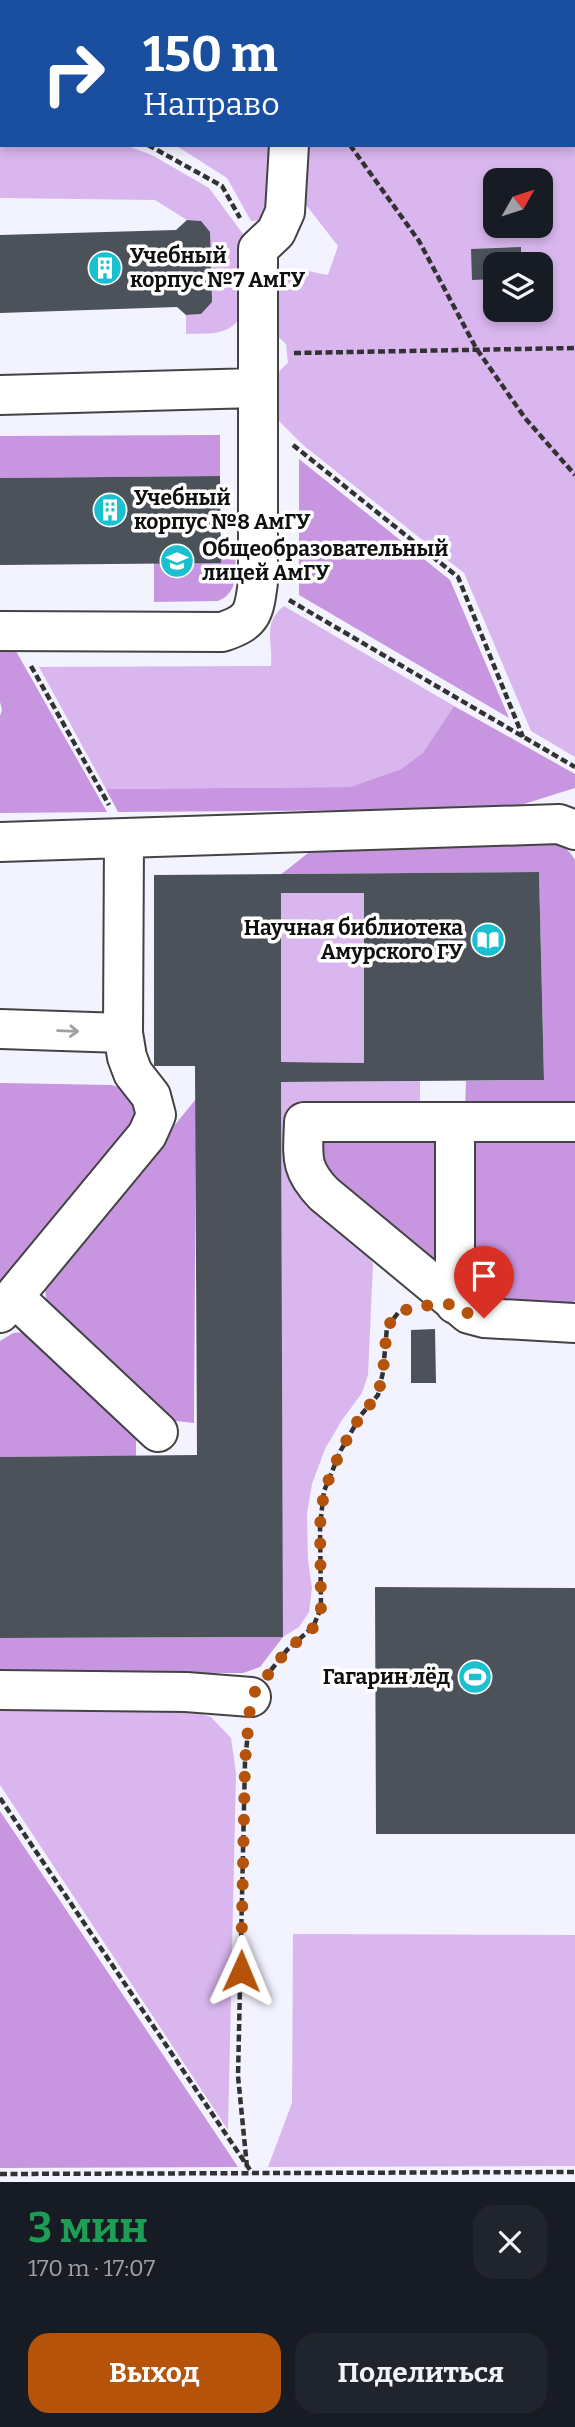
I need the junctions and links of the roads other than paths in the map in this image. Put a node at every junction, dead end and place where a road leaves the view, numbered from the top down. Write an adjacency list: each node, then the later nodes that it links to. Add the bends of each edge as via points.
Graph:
1 (289, 147): 2 (lane, via 285,212 276,232 258,249)
2 (258, 387): 3 (lane); 4 (lane, via 258,582 255,607 243,626 222,632)
3 (0, 395)
4 (6, 632)
5 (575, 830): 6 (lane, via 559,824)
6 (124, 839): 7 (lane); 9 (lane)
7 (0, 842)
8 (0, 1029): 9 (lane, one-way to 9)
9 (123, 1033): 13 (lane, via 133,1073 151,1096 156,1115 147,1135)
10 (455, 1122): 11 (lane); 12 (lane); 12 (lane, via 304,1122 303,1165 324,1194)
11 (575, 1122)
12 (455, 1304): 14 (lane, via 484,1318)
13 (7, 1305): 15 (lane)
14 (575, 1323)
15 (158, 1432)
16 (0, 1690): 17 (lane)
17 (251, 1697)

